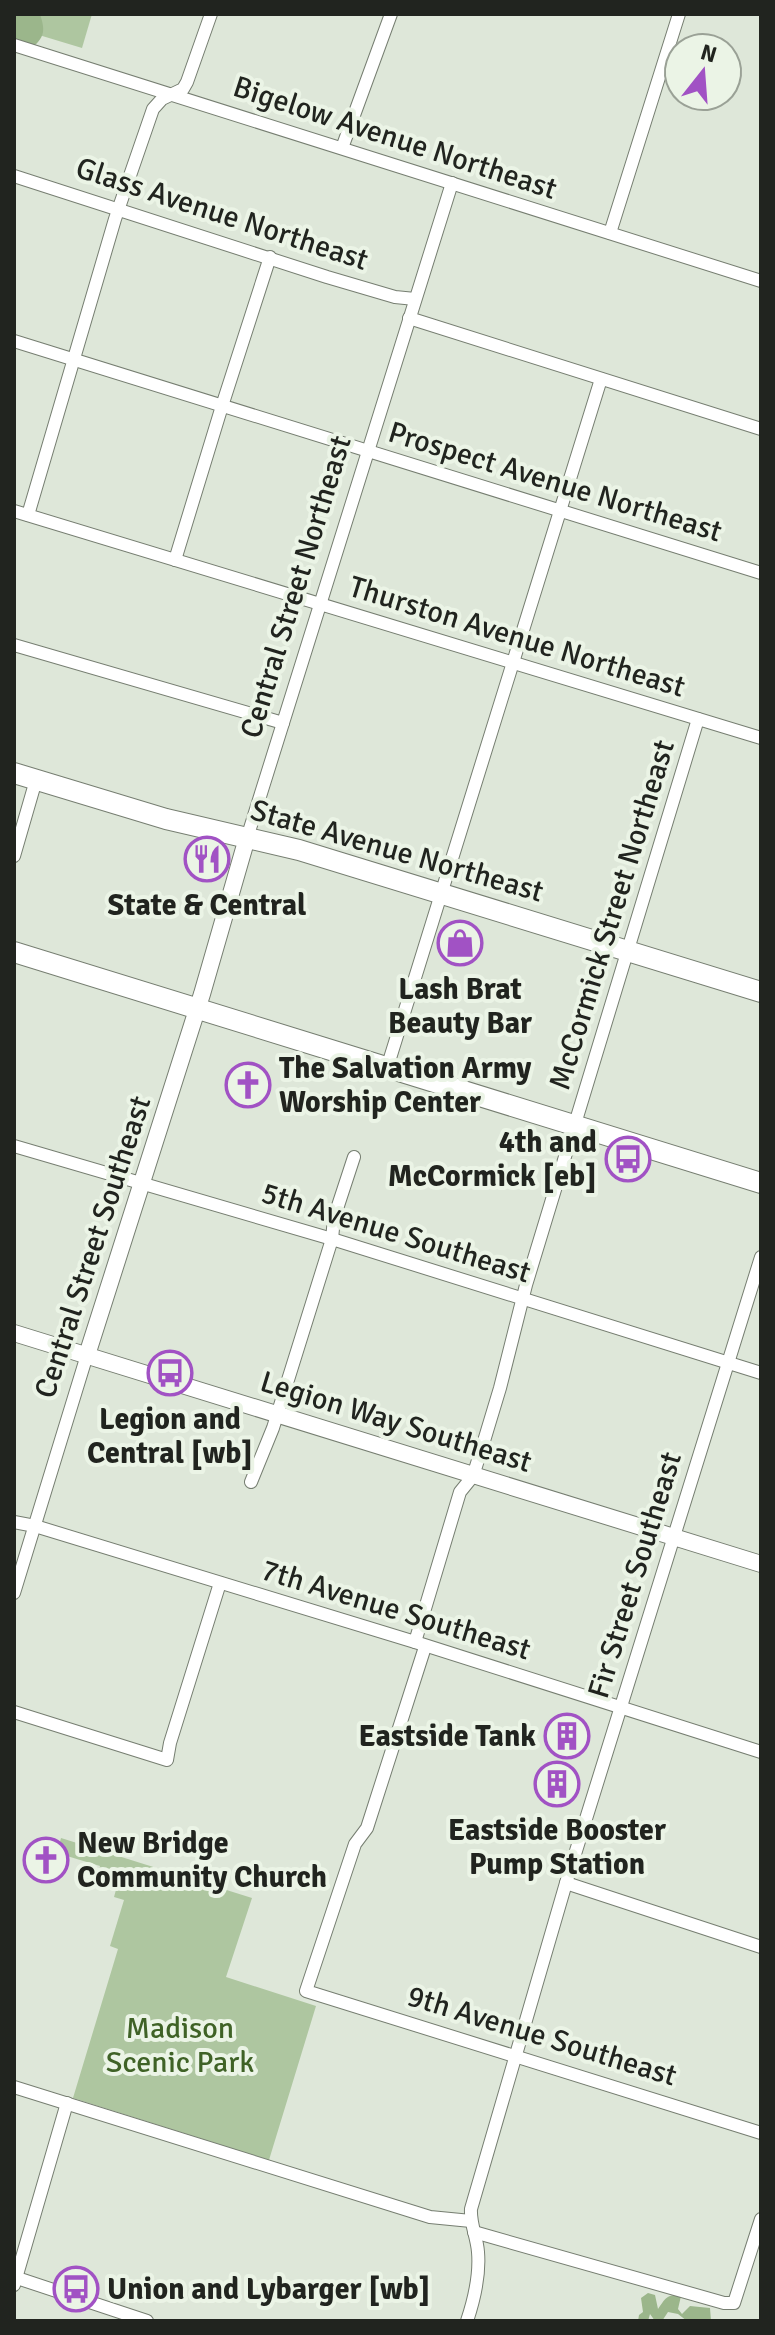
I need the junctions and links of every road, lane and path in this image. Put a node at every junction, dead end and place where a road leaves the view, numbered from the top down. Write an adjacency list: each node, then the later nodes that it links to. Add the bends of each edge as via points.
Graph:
1 (211, 14): 5 (street, via 189,79)
2 (391, 14): 6 (street)
3 (679, 14): 10 (street)
4 (14, 45): 5 (street, Bigelow Avenue Northeast)
5 (173, 94): 6 (street, Bigelow Avenue Northeast); 9 (street, via 153,109)
6 (342, 148): 8 (street, Bigelow Avenue Northeast)
7 (14, 176): 9 (street, Glass Avenue Northeast)
8 (452, 183): 10 (street, Bigelow Avenue Northeast); 13 (street, Central Street Northeast)
9 (120, 209): 11 (street, Glass Avenue Northeast); 16 (street)
10 (610, 233): 12 (street, Bigelow Avenue Northeast)
11 (270, 257): 13 (street, Glass Avenue Northeast); 18 (street)
12 (761, 281)
13 (415, 299): 14 (street, Central Street Northeast)
14 (409, 318): 17 (street); 20 (street, Central Street Northeast)
15 (14, 341): 16 (street, Prospect Avenue Northeast)
16 (73, 358): 18 (street, Prospect Avenue Northeast); 23 (street)
17 (601, 379): 19 (street); 22 (street)
18 (222, 406): 20 (street, Prospect Avenue Northeast); 24 (street)
19 (761, 429)
20 (366, 451): 22 (street, Prospect Avenue Northeast); 26 (street, Central Street Northeast)
21 (14, 511): 23 (street, Thurston Avenue Northeast)
22 (560, 511): 25 (street, Prospect Avenue Northeast); 28 (street)
23 (28, 515): 24 (street, Thurston Avenue Northeast)
24 (175, 560): 26 (street, Thurston Avenue Northeast)
25 (761, 573)
26 (320, 604): 28 (street, Thurston Avenue Northeast); 30 (street, Central Street Northeast)
27 (14, 645): 30 (street)
28 (513, 663): 29 (street, Thurston Avenue Northeast); 36 (street)
29 (698, 719): 31 (street, Thurston Avenue Northeast); 37 (street, McCormick Street Northeast)
30 (283, 723): 34 (street, Central Street Northeast)
31 (761, 738)
32 (14, 773): 33 (main road, State Avenue Northeast)
33 (36, 780): 34 (main road, State Avenue Northeast); 35 (street)
34 (247, 838): 36 (main road, State Avenue Northeast); 40 (street, Central Street Northeast)
35 (14, 856)
36 (441, 894): 37 (main road, State Avenue Northeast); 41 (street)
37 (628, 951): 39 (main road, State Avenue Northeast); 42 (street, McCormick Street Northeast)
38 (14, 952): 40 (main road)
39 (761, 992)
40 (197, 1009): 41 (main road); 45 (street, Central Street Southeast)
41 (387, 1068): 42 (main road)
42 (576, 1126): 46 (main road); 49 (street, McCormick Street Northeast)
43 (14, 1146): 45 (street, 5th Avenue Southeast)
44 (354, 1157): 47 (street)
45 (142, 1183): 47 (street, 5th Avenue Southeast); 51 (street, Central Street Southeast)
46 (761, 1183)
47 (332, 1239): 49 (street, 5th Avenue Southeast); 54 (street)
48 (761, 1257): 52 (street, Fir Street Southeast)
49 (522, 1300): 52 (street, 5th Avenue Southeast); 55 (street, McCormick Street Northeast)
50 (14, 1333): 51 (street, Legion Way Southeast)
51 (87, 1355): 54 (street, Legion Way Southeast); 58 (street, Central Street Southeast)
52 (728, 1363): 53 (street, 5th Avenue Southeast); 59 (street, Fir Street Southeast)
53 (761, 1373)
54 (277, 1415): 55 (street, Legion Way Southeast); 56 (street)
55 (473, 1476): 59 (street, Legion Way Southeast); 63 (street, McCormick Street Northeast, via 460,1492)
56 (251, 1482)
57 (14, 1522): 58 (street, 7th Avenue Southeast)
58 (35, 1526): 61 (street, 7th Avenue Southeast); 62 (street, Central Street Southeast)
59 (675, 1536): 60 (street, Legion Way Southeast); 64 (street, Fir Street Southeast)
60 (761, 1564)
61 (220, 1583): 63 (street, 7th Avenue Southeast); 65 (street, via 167,1760)
62 (14, 1593)
63 (420, 1644): 64 (street, 7th Avenue Southeast); 69 (street, McCormick Street Northeast, via 373,1812 355,1844)
64 (621, 1708): 66 (street, 7th Avenue Southeast); 67 (street, Fir Street Southeast)
65 (14, 1712)
66 (761, 1752)
67 (566, 1883): 68 (street); 70 (street, Fir Street Southeast)
68 (761, 1947)
69 (306, 1991): 70 (street, 9th Avenue Southeast)
70 (517, 2055): 73 (street, 9th Avenue Southeast); 75 (street, Fir Street Southeast, via 471,2209)
71 (14, 2087): 72 (street)
72 (67, 2103): 75 (street); 76 (street)
73 (761, 2133)
74 (761, 2219): 75 (street, via 734,2303 494,2238)
75 (472, 2226): 78 (street, Fir Street Southeast, via 477,2276)
76 (15, 2280): 77 (street)
77 (147, 2321)
78 (467, 2321)

